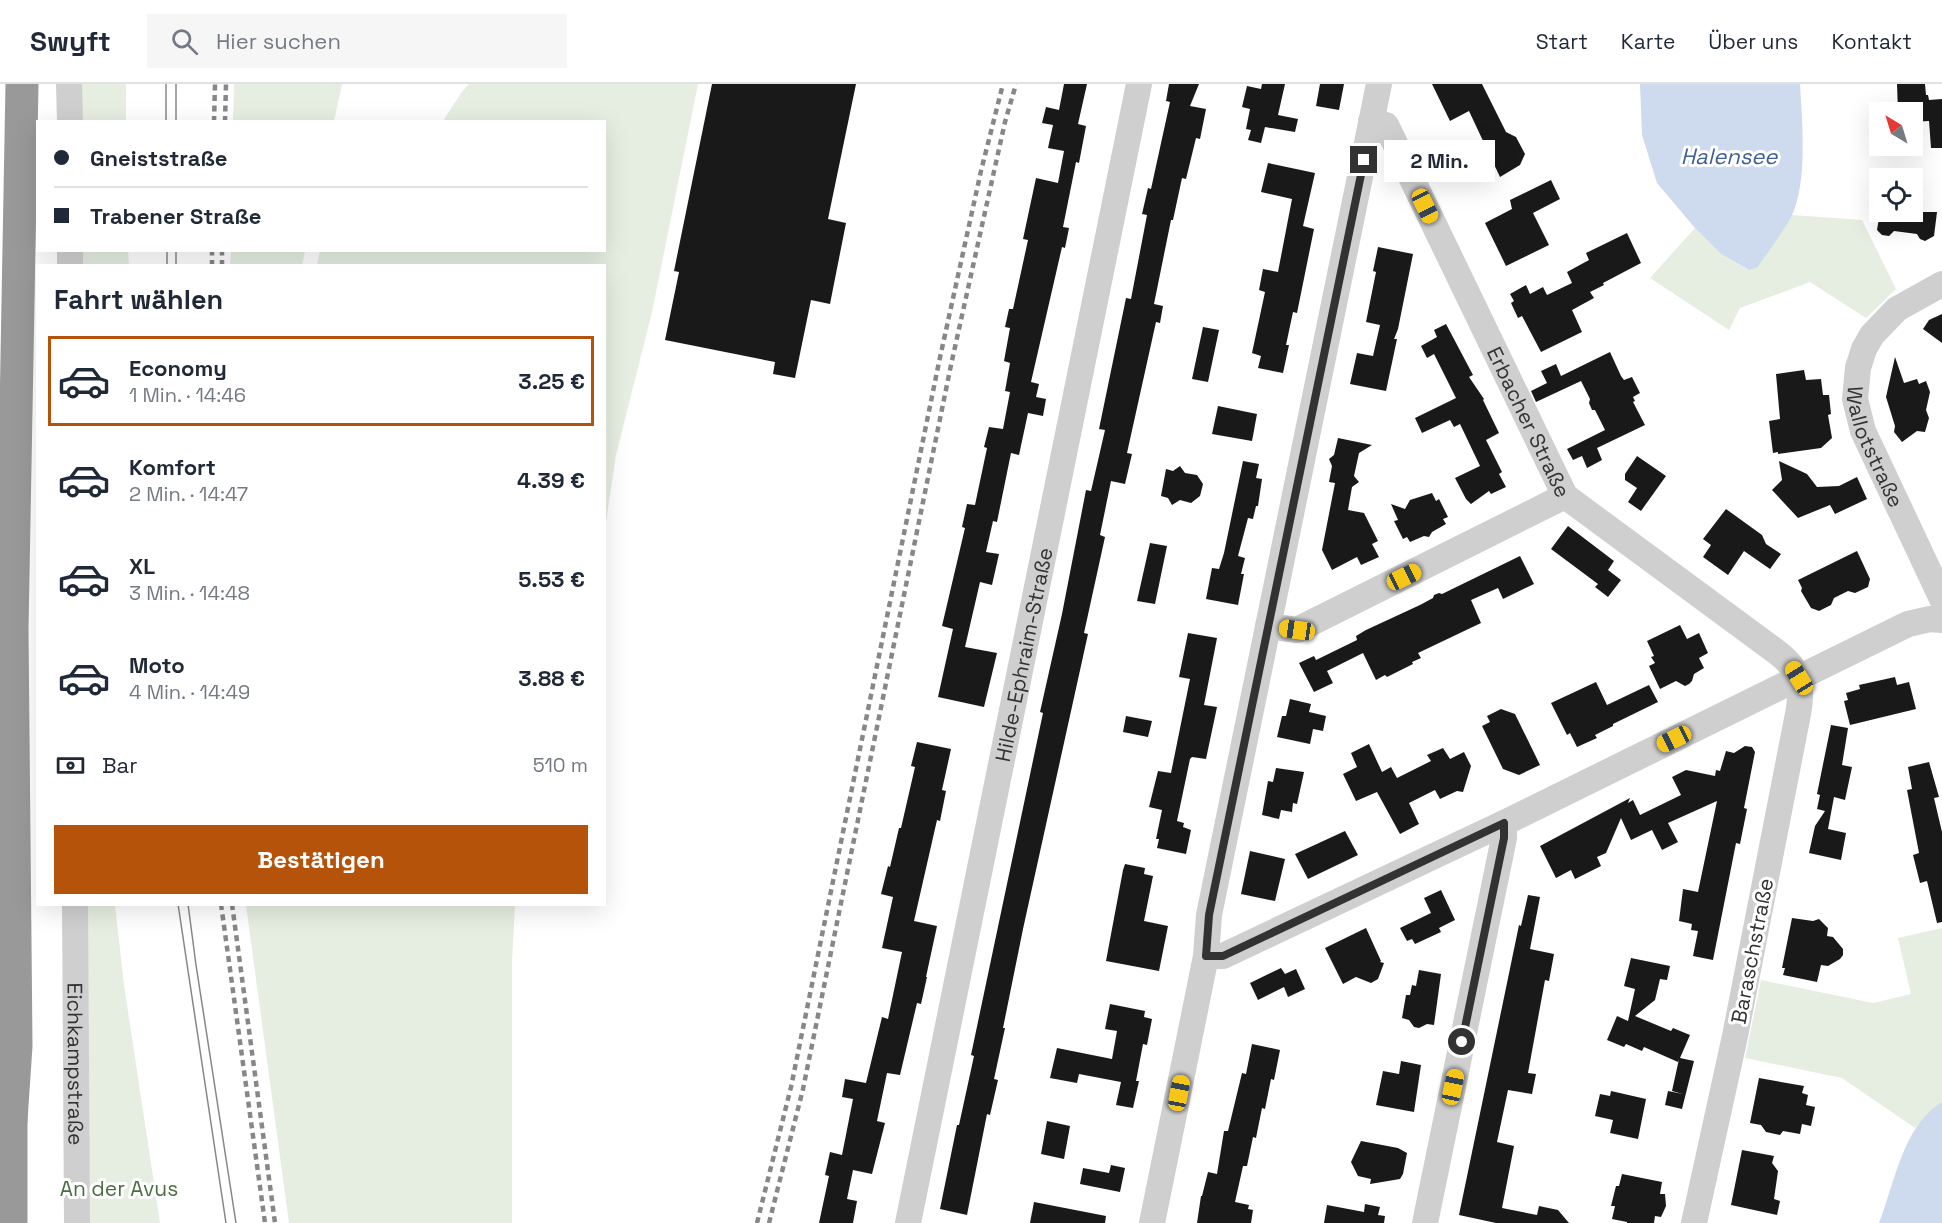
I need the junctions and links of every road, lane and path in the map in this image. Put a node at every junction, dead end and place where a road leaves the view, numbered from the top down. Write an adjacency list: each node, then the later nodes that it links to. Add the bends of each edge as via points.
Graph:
1 (21, 84): 17 (highway, via 12,629 16,1046)
2 (69, 84): 5 (street)
3 (1139, 84): 20 (street, Hilde-Ephraim-Straße)
4 (1379, 84): 6 (street)
5 (70, 120)
6 (1371, 121): 9 (street, Erbacher Straße, via 1386,124); 12 (street)
7 (1942, 284): 10 (street, Wallotstraße, via 1897,309 1872,335 1858,368 1855,399 1863,431)
8 (0, 468): 17 (highway)
9 (1565, 496): 12 (street, via 1297,630); 13 (street, Erbacher Straße, via 1778,653)
10 (1942, 600)
11 (1942, 620): 13 (street, via 1908,624)
12 (1268, 626): 16 (street, via 1209,915)
13 (1799, 678): 14 (street); 23 (street, Baraschstraße, via 1802,694)
14 (1504, 823): 16 (street, via 1223,956); 22 (street)
15 (75, 906): 19 (street, Eichkampstraße)
16 (1206, 956): 21 (street)
17 (11, 1120): 18 (highway)
18 (11, 1223)
19 (77, 1223)
20 (908, 1223)
21 (1152, 1223)
22 (1425, 1223)
23 (1694, 1223)

